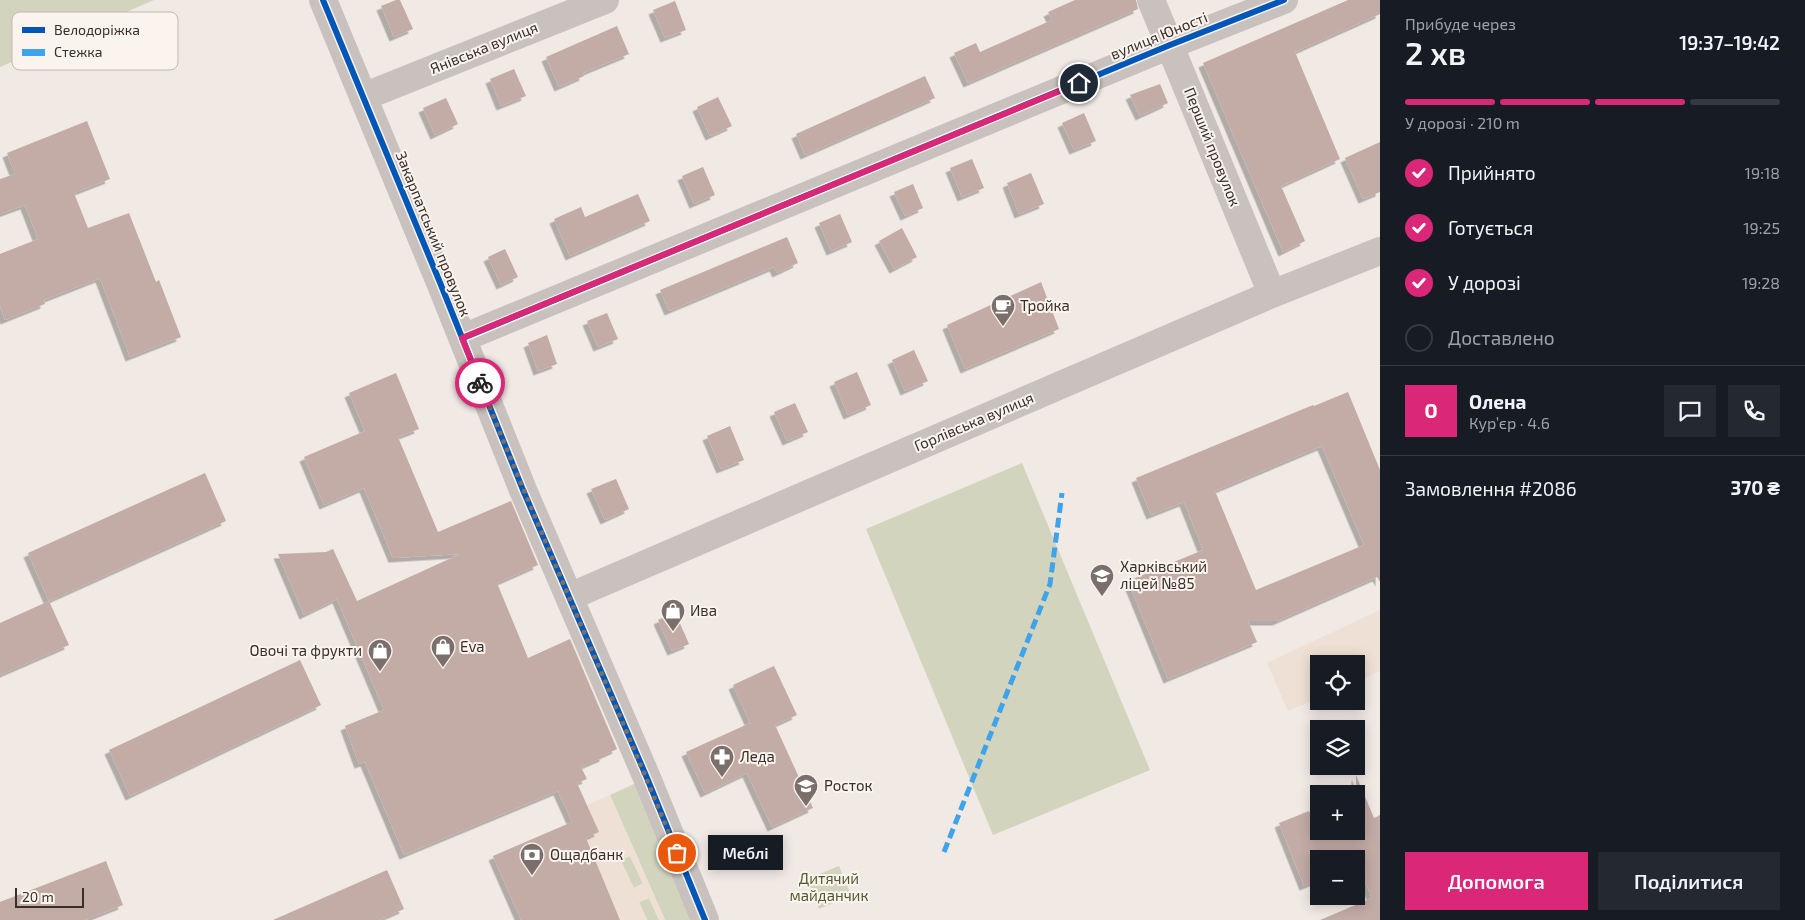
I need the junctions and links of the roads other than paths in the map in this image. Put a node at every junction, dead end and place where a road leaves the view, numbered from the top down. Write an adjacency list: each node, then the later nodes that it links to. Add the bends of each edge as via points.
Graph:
1 (323, 0): 6 (street, Закарпатський провулок)
2 (605, 0): 6 (street, Янівська вулиця)
3 (1151, 0): 5 (street, Перший провулок)
4 (1284, 0): 5 (street, вулиця Юності)
5 (1170, 45): 8 (street, Перший провулок); 9 (street, вулиця Юності)
6 (363, 97): 9 (street, Закарпатський провулок)
7 (1380, 250): 8 (street, Горлівська вулиця)
8 (1272, 294): 10 (street, Горлівська вулиця)
9 (462, 338): 10 (street, Закарпатський провулок, via 522,490)
10 (569, 597): 11 (street, Закарпатський провулок)
11 (705, 920)

